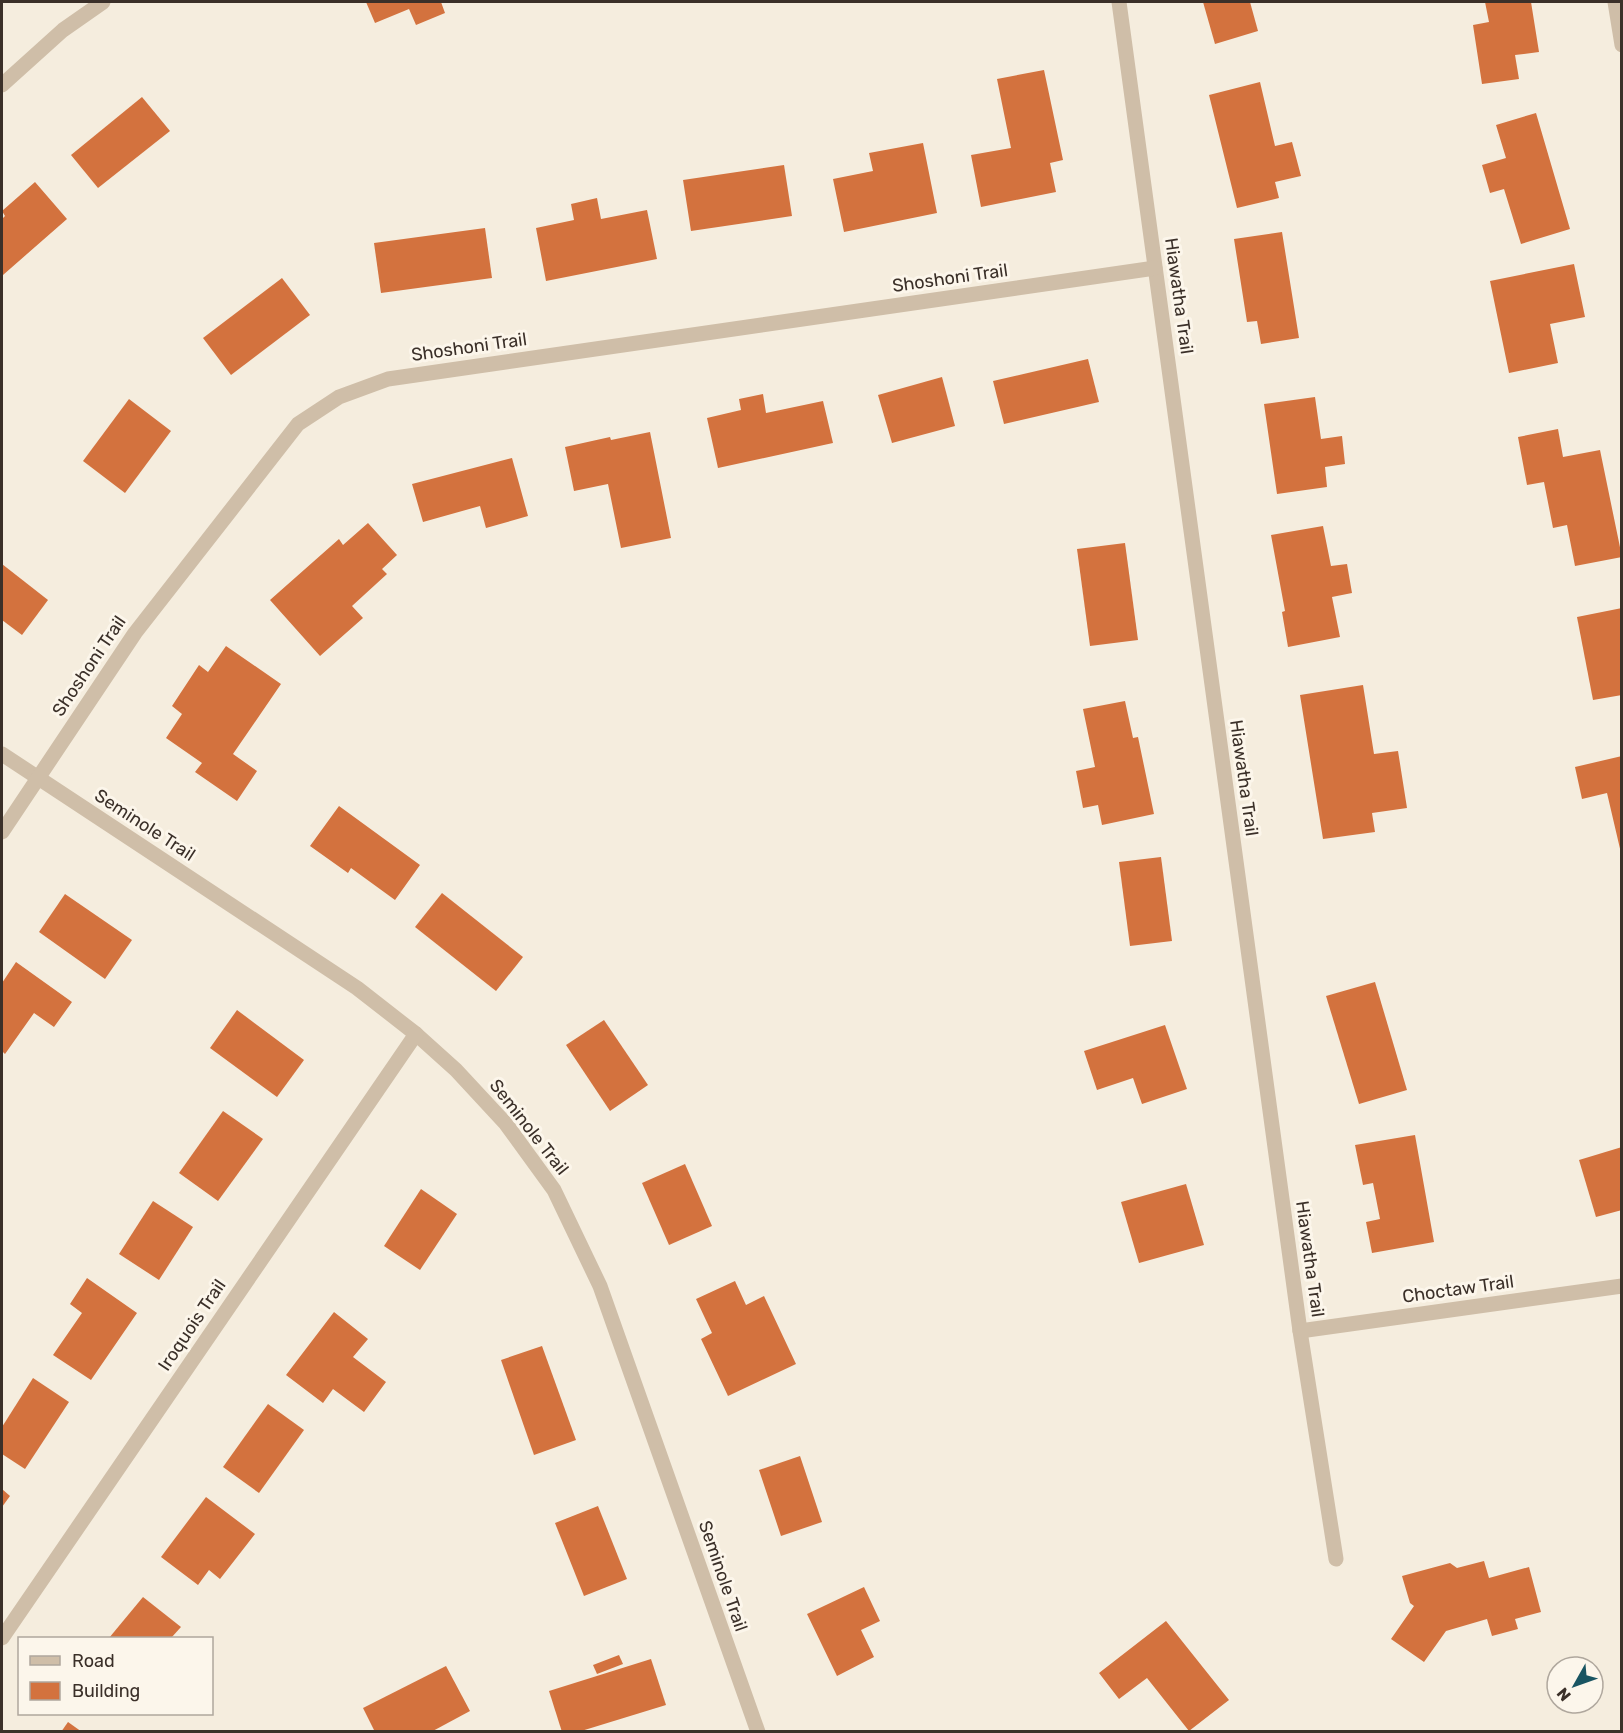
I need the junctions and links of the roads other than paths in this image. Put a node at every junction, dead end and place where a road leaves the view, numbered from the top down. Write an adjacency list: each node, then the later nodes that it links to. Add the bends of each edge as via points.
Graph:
1 (103, 2): 5 (street, via 63,30)
2 (1119, 2): 6 (street, Hiawatha Trail)
3 (1615, 2): 4 (street)
4 (1622, 45)
5 (2, 85)
6 (1155, 268): 8 (street, Shoshoni Trail, via 388,379 339,398 298,424 135,633); 12 (street, Hiawatha Trail)
7 (2, 754): 8 (street, Seminole Trail)
8 (38, 778): 9 (street, Shoshoni Trail); 10 (street, Seminole Trail, via 357,988)
9 (2, 832)
10 (416, 1034): 14 (street, Iroquois Trail); 15 (street, Seminole Trail, via 506,1124 554,1190 600,1286)
11 (1622, 1286): 12 (street, Choctaw Trail)
12 (1300, 1331): 13 (street, Hiawatha Trail)
13 (1336, 1559)
14 (2, 1638)
15 (758, 1731)

